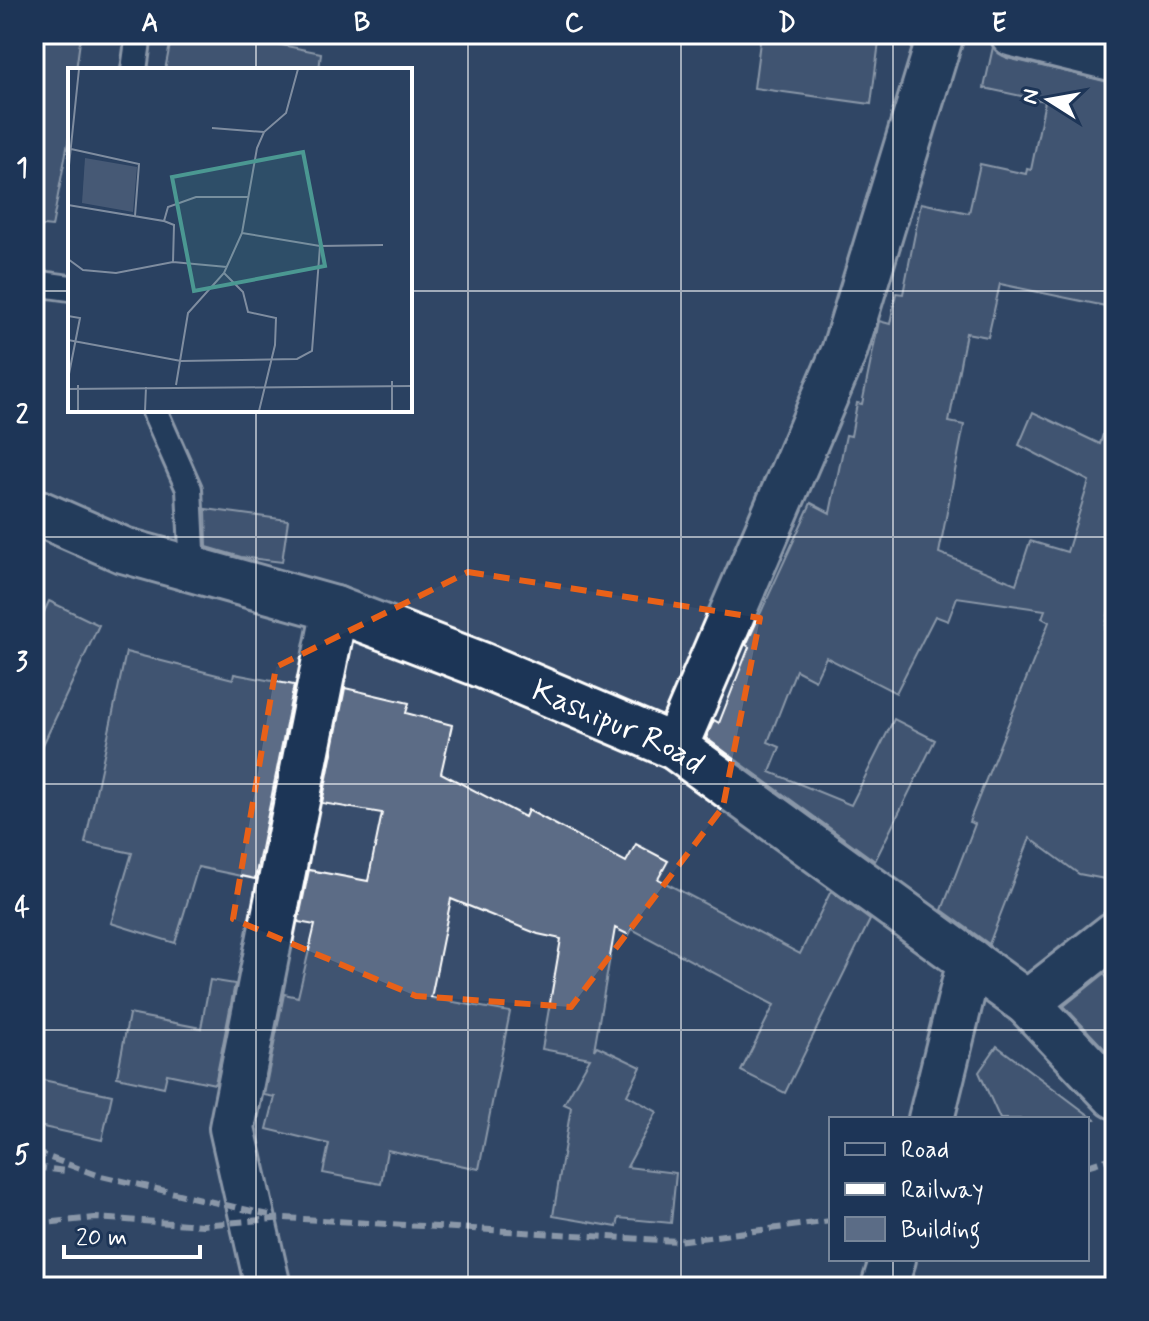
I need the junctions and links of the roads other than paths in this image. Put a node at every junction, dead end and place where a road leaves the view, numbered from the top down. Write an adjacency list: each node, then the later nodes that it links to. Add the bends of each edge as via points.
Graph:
1 (139, 34): 5 (lane)
2 (941, 34): 12 (street, via 844,352)
3 (1013, 34): 4 (street)
4 (1115, 59)
5 (134, 68)
6 (34, 283): 7 (lane)
7 (68, 288)
8 (155, 412): 10 (lane, via 189,489)
9 (34, 511): 10 (street, Kashipur Road, via 123,550)
10 (193, 570): 11 (street, Kashipur Road)
11 (335, 609): 12 (street, Kashipur Road); 19 (street, via 232,1128)
12 (675, 747): 14 (street, Kashipur Road)
13 (1115, 934): 15 (street)
14 (970, 961): 15 (street, Kashipur Road); 17 (street)
15 (1027, 1003): 16 (street, Kashipur Road)
16 (1115, 1096)
17 (931, 1117)
18 (892, 1261): 20 (street)
19 (268, 1287)
20 (884, 1287)

